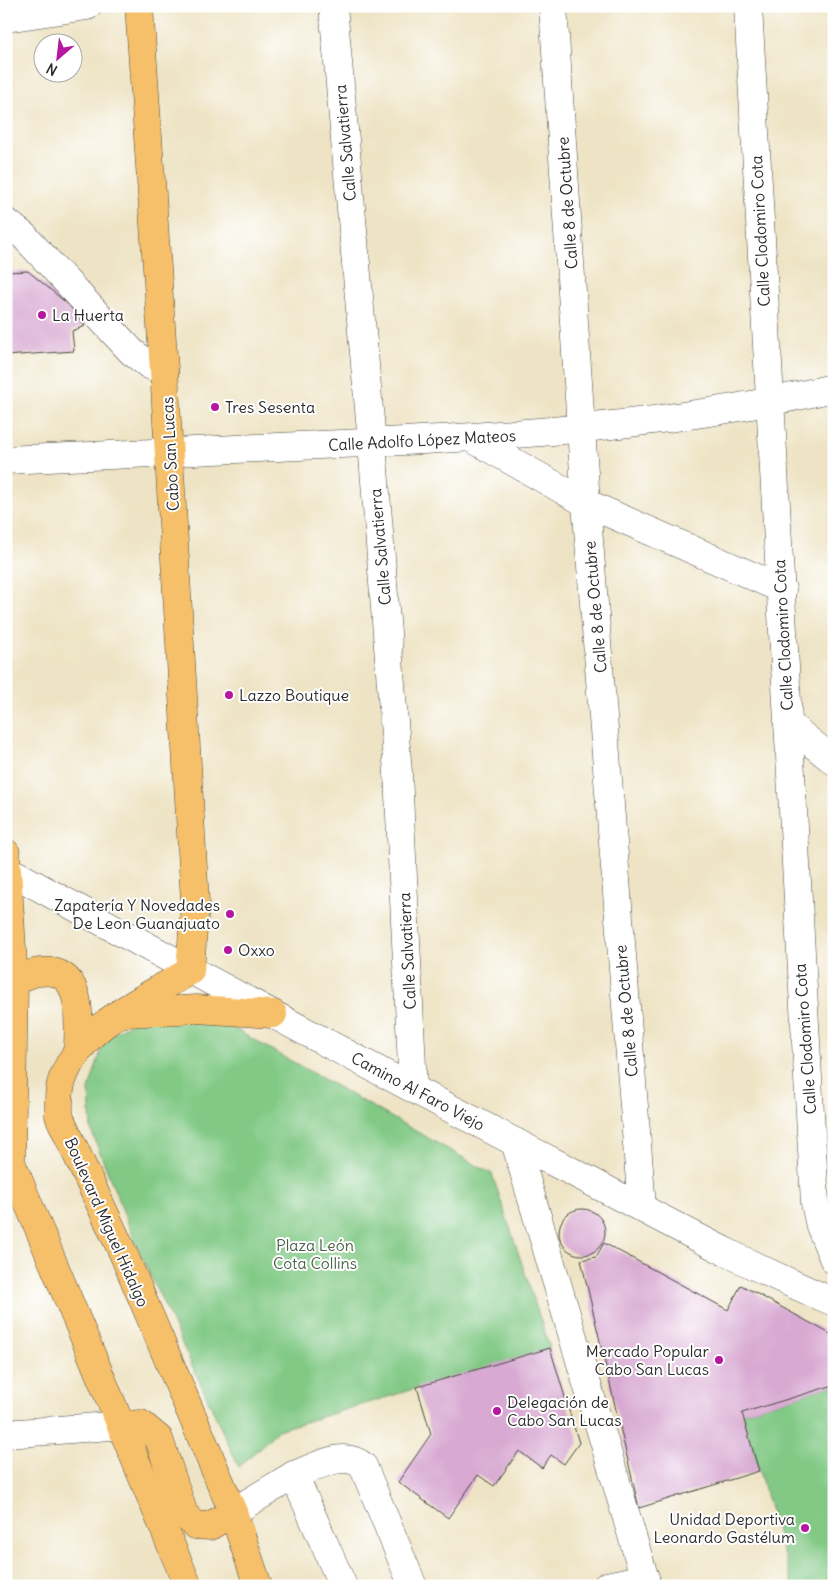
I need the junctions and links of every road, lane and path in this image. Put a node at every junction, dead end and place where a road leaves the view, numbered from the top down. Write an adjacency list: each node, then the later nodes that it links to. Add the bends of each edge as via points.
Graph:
1 (87, 6): 6 (street)
2 (139, 6): 8 (main road, Cabo San Lucas)
3 (333, 6): 13 (street, Calle Salvatierra)
4 (553, 6): 11 (street, Calle 8 de Octubre)
5 (748, 6): 10 (street, Calle Clodomiro Cota)
6 (6, 18)
7 (6, 222): 8 (street, via 24,236 132,352 149,365)
8 (164, 370): 14 (main road, Cabo San Lucas)
9 (834, 388): 10 (street, Calle Adolfo López Mateos)
10 (770, 403): 11 (street, Calle Adolfo López Mateos); 17 (street, Calle Clodomiro Cota)
11 (583, 429): 12 (street, Calle Adolfo López Mateos); 16 (street, Calle 8 de Octubre)
12 (473, 439): 13 (street, Calle Adolfo López Mateos); 16 (street)
13 (372, 443): 14 (street, Calle Adolfo López Mateos); 26 (street, Calle Salvatierra, via 398,774)
14 (170, 452): 15 (street, Calle Adolfo López Mateos); 21 (main road, Cabo San Lucas, via 196,902)
15 (6, 460)
16 (586, 503): 17 (street); 29 (street, Calle 8 de Octubre)
17 (782, 589): 18 (street, Calle Clodomiro Cota)
18 (788, 724): 19 (street); 30 (street, Calle Clodomiro Cota, via 815,1203 820,1226)
19 (834, 761)
20 (7, 864): 21 (street, Camino Al Faro Viejo); 22 (main road)
21 (190, 971): 23 (main road, Boulevard Miguel Hidalgo); 24 (street, Camino Al Faro Viejo)
22 (14, 981): 25 (main road, via 40,972 57,974 70,982 78,998); 28 (main road)
23 (122, 1013): 24 (main road, via 197,1009); 25 (main road, Boulevard Miguel Hidalgo, via 96,1030)
24 (272, 1014): 26 (street, Camino Al Faro Viejo)
25 (78, 1051): 35 (main road, Boulevard Miguel Hidalgo, via 63,1078 59,1116 123,1253)
26 (413, 1088): 27 (street, Camino Al Faro Viejo)
27 (515, 1142): 29 (street, Camino Al Faro Viejo); 36 (street)
28 (9, 1158): 32 (main road)
29 (642, 1208): 31 (street, Camino Al Faro Viejo, via 725,1251)
30 (833, 1254): 31 (street, via 822,1267)
31 (822, 1292)
32 (123, 1425): 33 (street); 35 (main road, via 141,1424 159,1439 184,1514 195,1525 210,1526); 37 (main road)
33 (6, 1434)
34 (294, 1475): 35 (street); 39 (street); 40 (street, via 344,1457 355,1459 363,1466)
35 (233, 1512): 38 (main road, Boulevard Miguel Hidalgo)
36 (646, 1582): 41 (street)
37 (188, 1586)
38 (258, 1586)
39 (343, 1586)
40 (413, 1586)
41 (607, 1586)

